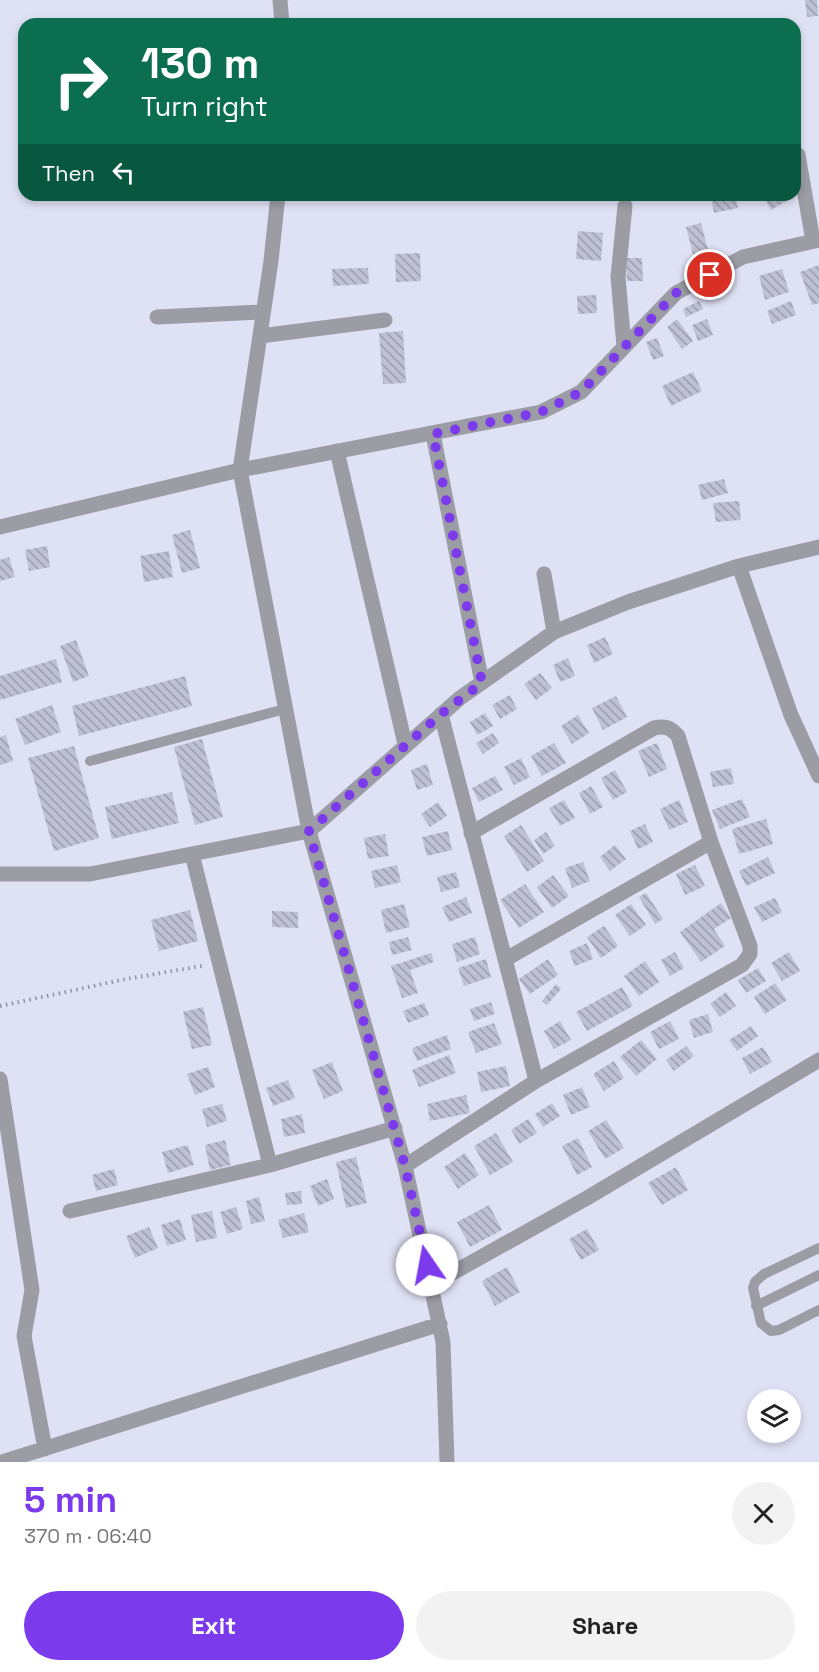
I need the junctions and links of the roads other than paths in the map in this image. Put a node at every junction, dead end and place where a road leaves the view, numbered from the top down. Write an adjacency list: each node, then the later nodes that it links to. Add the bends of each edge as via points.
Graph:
1 (279, 0): 2 (street)
2 (281, 18)
3 (801, 169): 6 (street)
4 (277, 201): 7 (street)
5 (625, 206): 11 (street, via 618,277)
6 (816, 240): 11 (street, via 743,257 676,293)
7 (263, 312): 8 (street); 10 (street)
8 (157, 317)
9 (385, 320): 10 (street)
10 (260, 336): 14 (street)
11 (624, 346): 12 (street, via 581,392 541,412)
12 (433, 434): 13 (street); 20 (street)
13 (337, 451): 14 (street); 23 (street)
14 (240, 470): 15 (street); 21 (street)
15 (0, 527)
16 (819, 547): 17 (street)
17 (739, 566): 19 (street, via 628,602); 25 (street, via 791,715)
18 (544, 573): 19 (street)
19 (554, 632): 20 (street)
20 (482, 683): 22 (street)
21 (285, 709): 24 (lane); 26 (street)
22 (441, 714): 23 (street); 27 (street)
23 (405, 744): 26 (street)
24 (90, 761)
25 (819, 776)
26 (309, 831): 29 (street); 35 (street)
27 (471, 833): 28 (street, via 663,726 678,736); 31 (street)
28 (711, 842): 31 (street); 34 (street, via 750,945 747,959)
29 (192, 854): 30 (street, via 90,874); 36 (street)
30 (0, 874)
31 (506, 959): 34 (street)
32 (819, 1060): 41 (street)
33 (0, 1079): 45 (street, via 32,1290 24,1336)
34 (536, 1081): 37 (street)
35 (395, 1128): 36 (street); 37 (street)
36 (270, 1165): 38 (street)
37 (405, 1166): 41 (street)
38 (70, 1211)
39 (819, 1248): 42 (lane, via 759,1277 753,1288)
40 (819, 1275): 42 (lane)
41 (431, 1285): 44 (street)
42 (756, 1306): 43 (lane, via 761,1323 771,1331)
43 (819, 1310)
44 (440, 1324): 45 (street); 47 (street)
45 (45, 1449): 46 (street)
46 (2, 1462)
47 (447, 1462)

